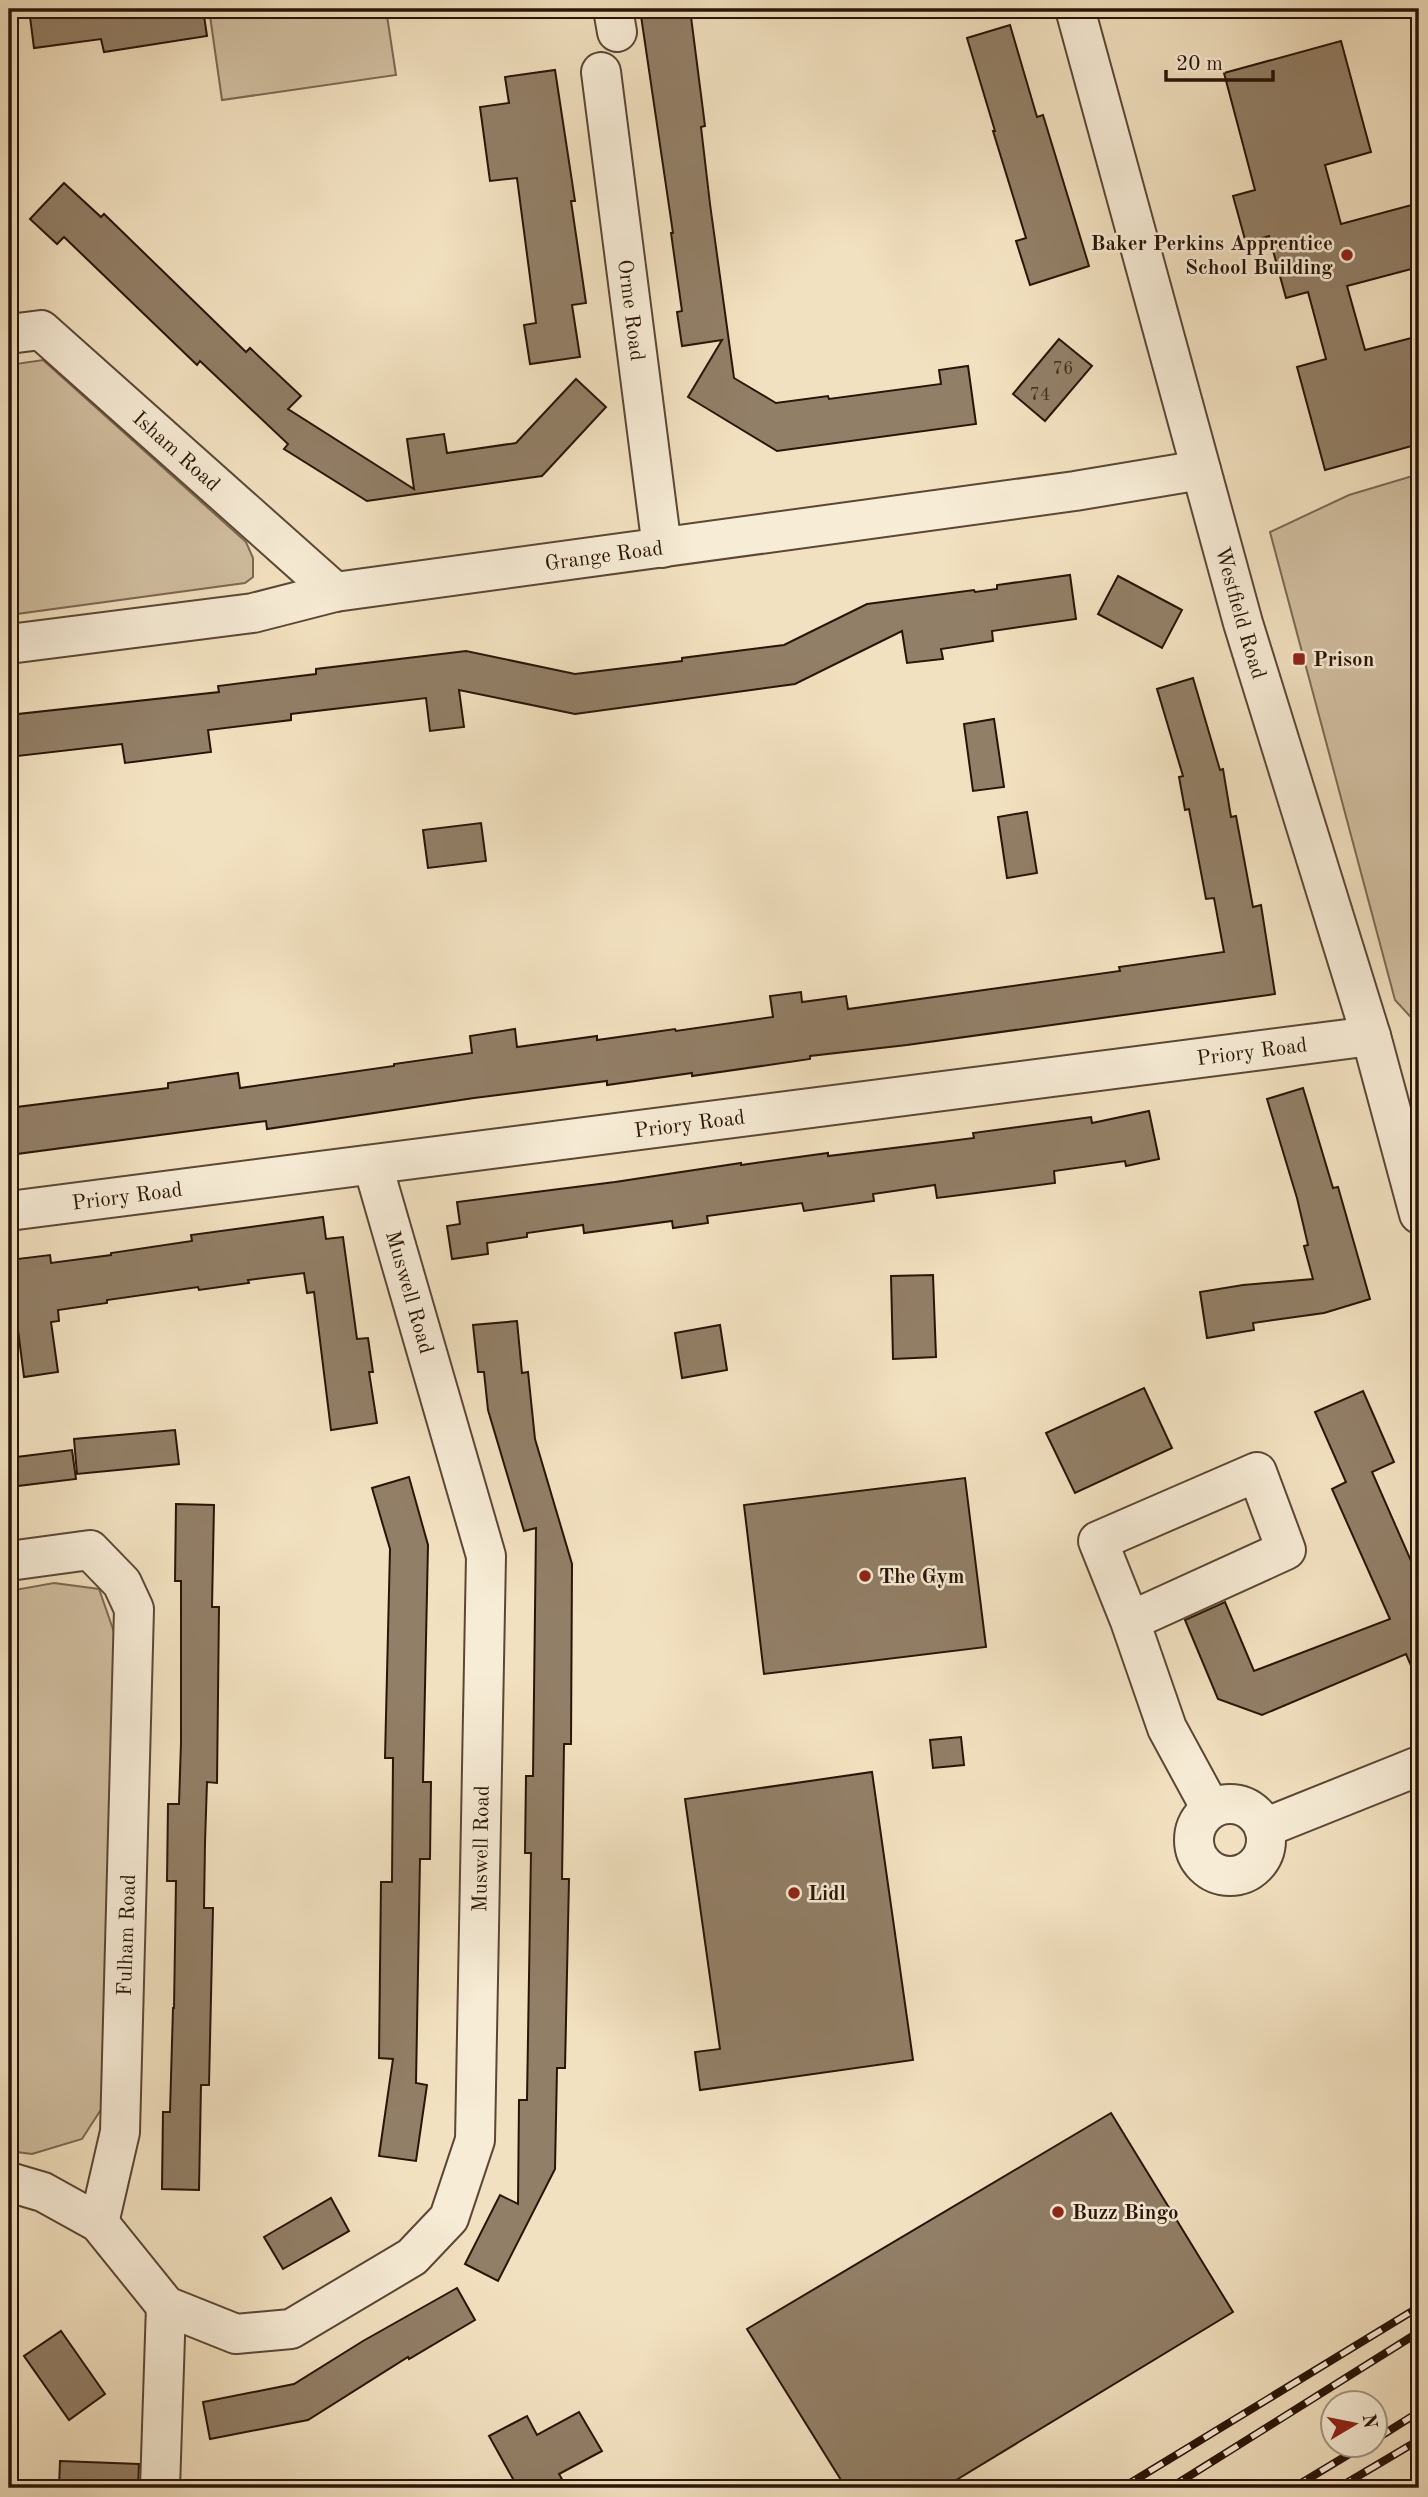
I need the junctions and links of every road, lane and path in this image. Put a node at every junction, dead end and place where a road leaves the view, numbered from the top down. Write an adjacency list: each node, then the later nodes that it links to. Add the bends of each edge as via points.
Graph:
1 (1075, 9): 4 (street, Westfield Road)
2 (601, 72): 5 (street, Orme Road)
3 (9, 334): 6 (street, Isham Road, via 41,330)
4 (1201, 470): 5 (street, Grange Road); 8 (street, Westfield Road, via 1243,623)
5 (662, 548): 6 (street, Grange Road)
6 (335, 592): 7 (street, Grange Road, via 253,613)
7 (9, 644)
8 (1371, 1035): 9 (street, Priory Road); 11 (street, Westfield Road)
9 (373, 1166): 10 (street, Priory Road); 19 (street, Muswell Road, via 486,1556 475,2140 449,2218 412,2257 291,2329 236,2334)
10 (9, 1211)
11 (1419, 1214)
12 (9, 1561): 18 (street, Fulham Road, via 90,1550 122,1583 134,1609 120,2132)
13 (1130, 1621): 13 (street, via 1098,1541 1258,1472 1286,1550); 15 (street, via 1167,1728)
14 (1419, 1766): 16 (street)
15 (1211, 1810): 16 (street, via 1244,1806); 16 (street, via 1198,1825 1195,1846 1206,1866 1224,1875 1256,1866 1266,1844)
16 (1264, 1828)
17 (9, 2182): 18 (street, via 43,2192)
18 (99, 2223): 19 (street)
19 (166, 2306): 20 (street)
20 (160, 2488)

